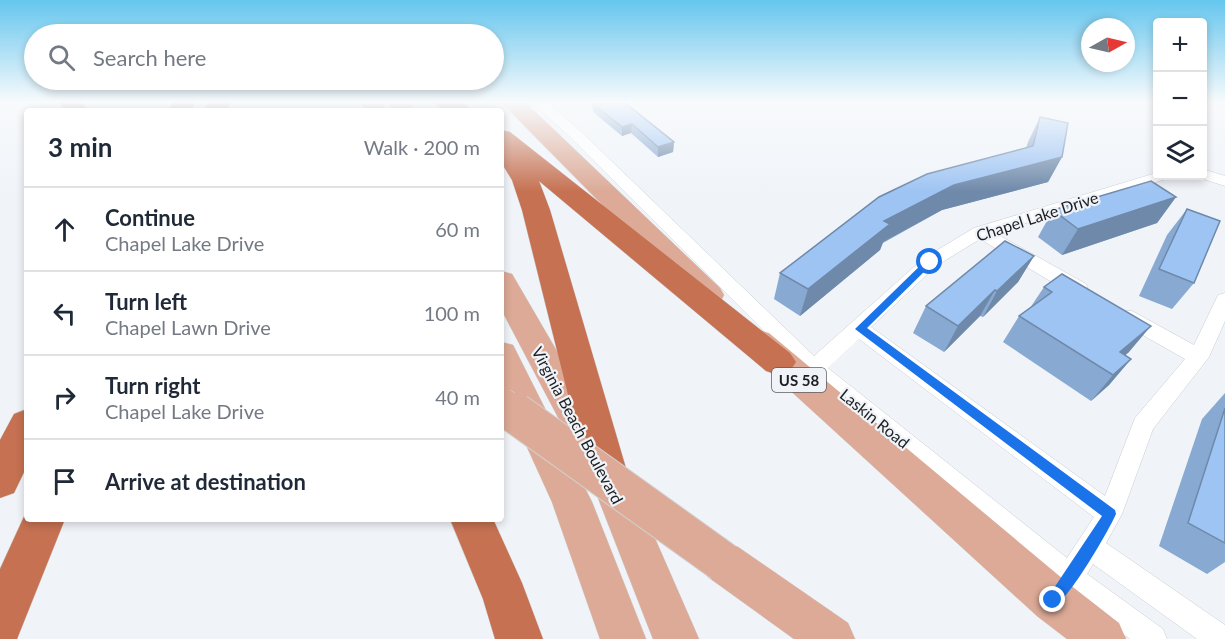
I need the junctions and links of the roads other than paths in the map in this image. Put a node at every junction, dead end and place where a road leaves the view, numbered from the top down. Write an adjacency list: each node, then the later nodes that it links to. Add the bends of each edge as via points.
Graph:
1 (543, 132): 14 (main road, Laskin Road / US 58)
2 (574, 132): 15 (street, Laskin Road)
3 (504, 139): 14 (highway)
4 (504, 148): 18 (highway, via 525,180 536,210)
5 (1207, 175): 7 (street)
6 (1153, 178): 8 (street, Chapel Lake Drive)
7 (1225, 181)
8 (980, 232): 11 (street, Chapel Lake Drive, via 930,262); 12 (street)
9 (504, 286): 18 (main road, Virginia Beach Boulevard)
10 (1225, 300): 12 (street)
11 (860, 329): 15 (street, Chapel Lake Drive); 20 (street)
12 (1199, 357): 20 (street, via 1143,425)
13 (504, 360): 27 (main road, via 572,502)
14 (778, 362): 24 (main road, Laskin Road / US 58)
15 (814, 368): 24 (street, Laskin Road)
16 (504, 405): 29 (main road, bridge)
17 (24, 431): 19 (highway)
18 (608, 476): 28 (main road, Virginia Beach Boulevard)
19 (0, 480)
20 (1110, 514): 23 (street)
21 (43, 522): 25 (highway)
22 (472, 522): 26 (highway)
23 (1090, 547): 24 (street); 32 (street)
24 (1062, 589): 30 (main road, Laskin Road / US 58); 31 (street, Laskin Road)
25 (0, 623)
26 (519, 639)
27 (623, 639)
28 (676, 639)
29 (832, 639)
30 (1103, 639)
31 (1152, 639)
32 (1221, 639)

